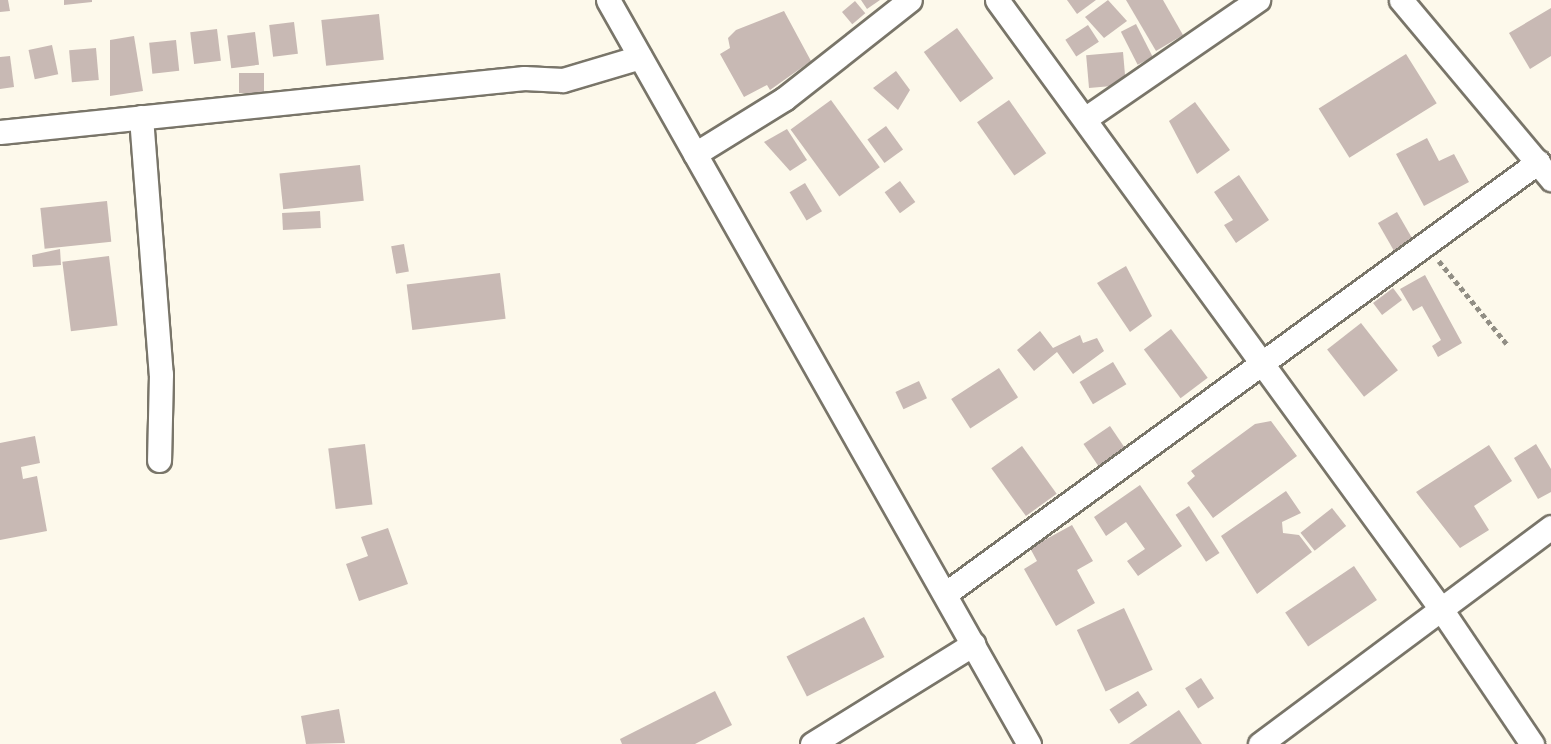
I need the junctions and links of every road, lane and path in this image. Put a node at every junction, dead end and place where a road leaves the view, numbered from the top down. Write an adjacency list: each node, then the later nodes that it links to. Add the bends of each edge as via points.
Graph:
1 (608, 0): 6 (street)
2 (911, 0): 10 (street, via 784,99)
3 (997, 0): 8 (street)
4 (1258, 0): 8 (street)
5 (1401, 0): 11 (street)
6 (640, 57): 7 (street, via 563,80 524,78); 10 (street)
7 (141, 117): 9 (street); 15 (street, via 161,374)
8 (1086, 118): 14 (street)
9 (0, 132)
10 (695, 154): 17 (street)
11 (1544, 171): 12 (street)
12 (1426, 244): 13 (path); 14 (street)
13 (1507, 344)
14 (1265, 364): 17 (street); 18 (street)
15 (159, 460)
16 (1551, 527): 18 (street)
17 (945, 594): 19 (street)
18 (1441, 609): 22 (street); 23 (street)
19 (973, 644): 20 (street); 21 (street)
20 (812, 744)
21 (1030, 744)
22 (1260, 744)
23 (1532, 744)

